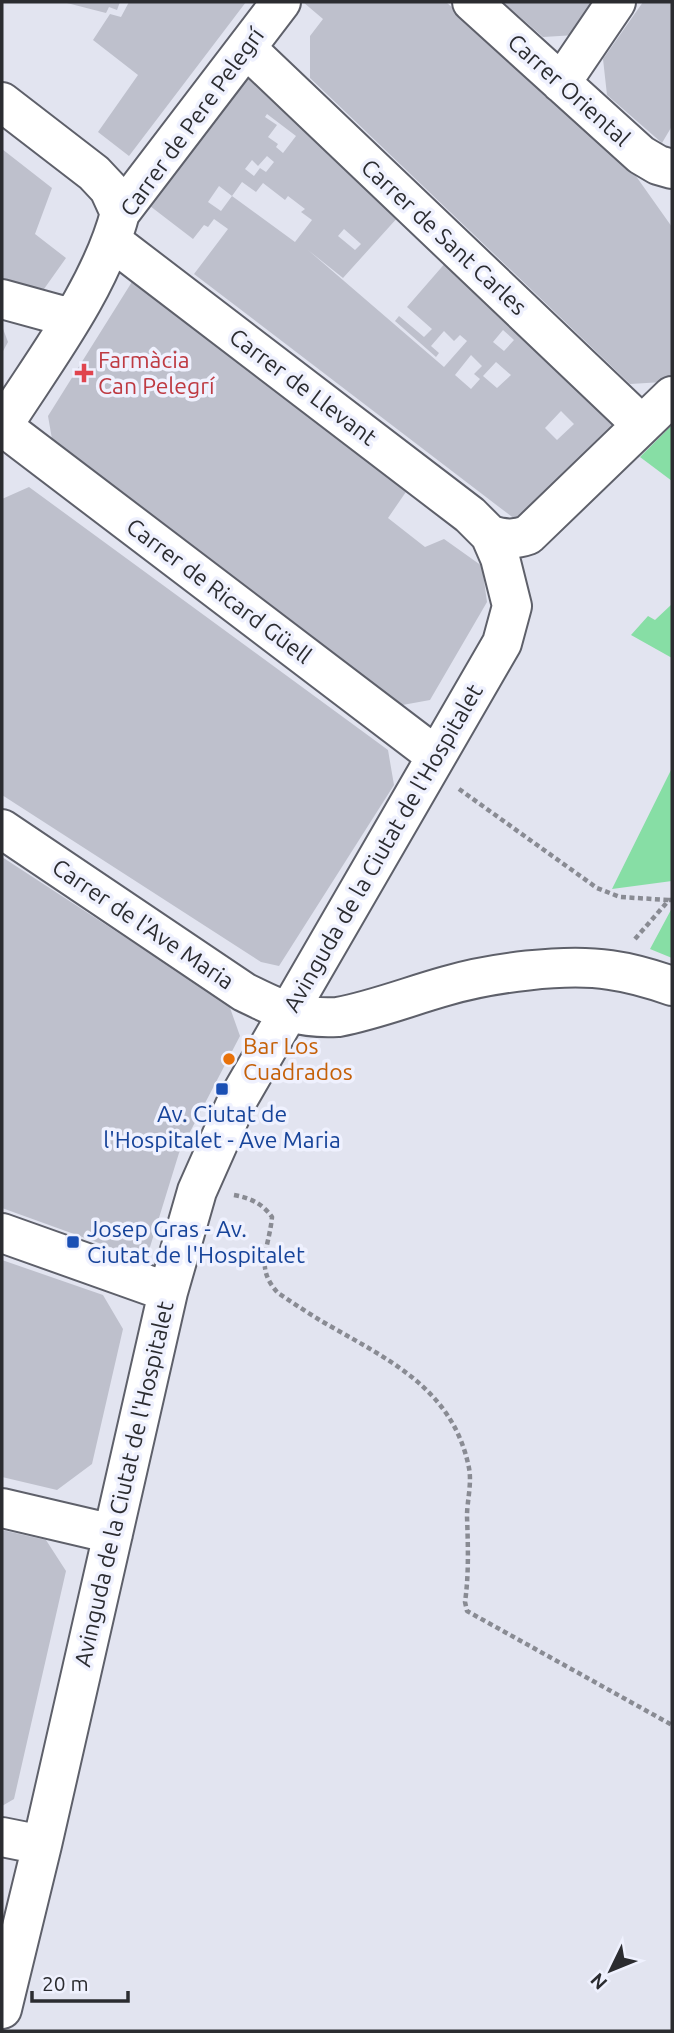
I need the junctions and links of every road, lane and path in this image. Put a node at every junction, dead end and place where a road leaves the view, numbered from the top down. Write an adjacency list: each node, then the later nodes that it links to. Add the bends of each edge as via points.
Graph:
1 (281, 2): 4 (street, Carrer de Pere Pelegrí)
2 (472, 2): 5 (street, Carrer Oriental)
3 (616, 2): 5 (street)
4 (246, 48): 8 (street, Carrer de Pere Pelegrí); 12 (street, Carrer de Sant Carles)
5 (561, 83): 7 (street, Carrer Oriental, via 641,155)
6 (2, 102): 8 (street, via 109,189)
7 (672, 169)
8 (117, 228): 10 (street, Carrer de Pere Pelegrí, via 96,278); 14 (street, Carrer de Llevant)
9 (2, 299): 10 (street)
10 (71, 318): 13 (street, Carrer de Pere Pelegrí)
11 (672, 396): 12 (street)
12 (642, 425): 14 (street, via 528,535 517,539)
13 (2, 426): 15 (street, Carrer de Ricard Güell)
14 (491, 535): 15 (street, Avinguda de la Ciutat de l'Hospitalet, via 512,606 502,643)
15 (442, 769): 17 (path, via 597,888 629,898); 20 (street, Avinguda de la Ciutat de l'Hospitalet)
16 (2, 829): 20 (street, Carrer de l'Ave Maria, via 244,992)
17 (671, 900): 18 (path)
18 (633, 941)
19 (672, 986): 20 (street, Carrer de l'Ave Maria, via 608,969 546,969 450,985 338,1017)
20 (288, 1013): 23 (street, Avinguda de la Ciutat de l'Hospitalet, via 216,1143)
21 (233, 1195): 26 (path, via 263,1205 272,1217 263,1267 267,1281 278,1293 414,1377 453,1423 469,1470 467,1611)
22 (2, 1233): 23 (street)
23 (168, 1292): 25 (street, Avinguda de la Ciutat de l'Hospitalet)
24 (2, 1508): 25 (street)
25 (113, 1534): 28 (street, Avinguda de la Ciutat de l'Hospitalet)
26 (672, 1725)
27 (2, 1837): 28 (street)
28 (42, 1845): 29 (street, Avinguda de la Ciutat de l'Hospitalet)
29 (2, 2009)

